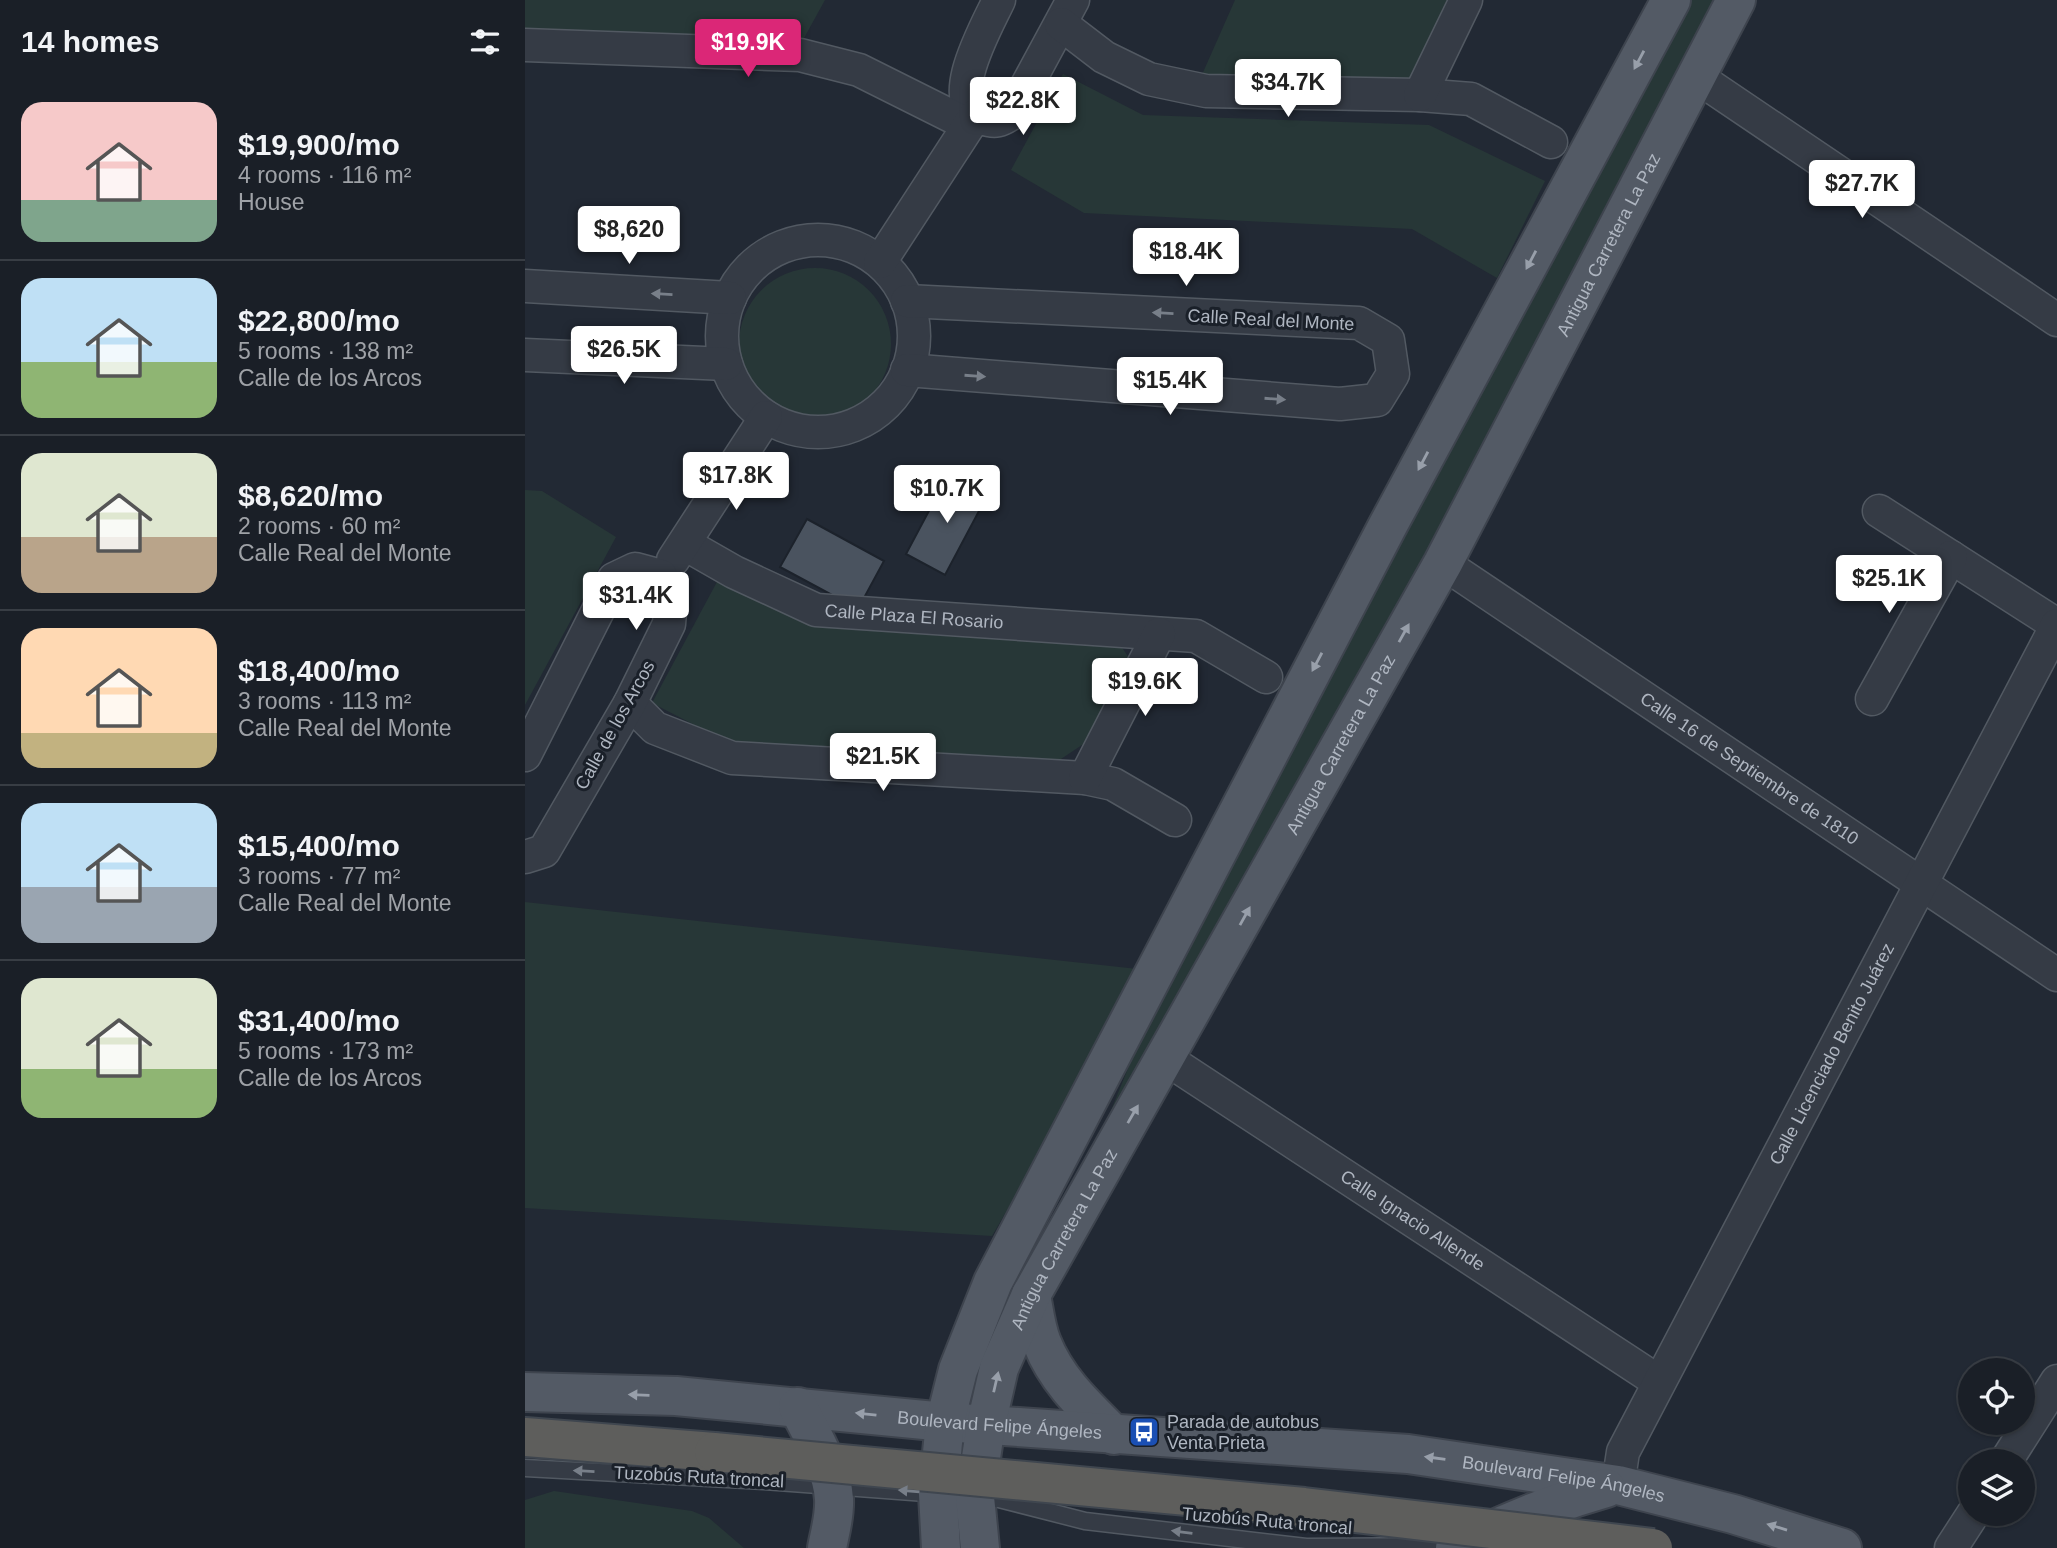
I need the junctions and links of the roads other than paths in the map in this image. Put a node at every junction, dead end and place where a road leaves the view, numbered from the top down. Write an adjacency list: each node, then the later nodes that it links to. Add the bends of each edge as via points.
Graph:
1 (999, 0): 9 (street, via 968,71 964,89)
2 (1466, 0): 8 (street)
3 (1671, 0): 42 (main road, one-way to 42, via 1394,515 993,1282 958,1370)
4 (1736, 0): 7 (main road, Antigua Carretera La Paz)
5 (1067, 12): 8 (street, via 1104,57 1149,79 1206,92); 9 (street, via 1012,113 1001,121)
6 (525, 45): 9 (street, via 800,55 859,69)
7 (1696, 76): 15 (street); 23 (main road, Antigua Carretera La Paz)
8 (1420, 95): 10 (street, via 1471,99)
9 (972, 120): 11 (street)
10 (1551, 142)
11 (880, 262): 13 (street, via 840,242 796,242 756,262); 14 (street)
12 (525, 286): 13 (street, one-way to 12)
13 (730, 298): 17 (street, via 723,319)
14 (908, 301): 18 (street, via 913,348); 18 (street, Calle Real del Monte, one-way to 14, via 1340,404 1377,400 1393,374 1388,340 1359,323)
15 (2057, 320)
16 (525, 355): 17 (street)
17 (726, 364): 19 (street, via 735,385)
18 (907, 370): 19 (street, via 893,395 873,415 848,428 820,432 791,429)
19 (766, 417): 21 (street)
20 (1879, 511): 22 (street)
21 (685, 544): 24 (street); 26 (street, Calle Plaza El Rosario, via 816,610)
22 (1951, 557): 25 (street); 28 (street)
23 (1443, 563): 34 (street, Calle 16 de Septiembre de 1810); 36 (main road, Antigua Carretera La Paz, one-way to 23)
24 (661, 576): 29 (street, Calle de los Arcos, via 671,599 669,625); 30 (street, via 635,569 614,579)
25 (2057, 625): 34 (street, Calle Licenciado Benito Juárez)
26 (1159, 634): 27 (street, Calle Plaza El Rosario, via 1196,636); 31 (street)
27 (1266, 677)
28 (1872, 699)
29 (630, 703): 31 (street, via 655,727 731,758); 33 (street, Calle de los Arcos, via 544,851)
30 (525, 755)
31 (1085, 778): 32 (street, via 1113,784)
32 (1175, 820)
33 (525, 857)
34 (1921, 883): 35 (street, Calle 16 de Septiembre de 1810); 39 (street, Calle Licenciado Benito Juárez)
35 (2057, 975)
36 (1165, 1058): 37 (main road, Antigua Carretera La Paz, one-way to 36); 39 (street, Calle Ignacio Allende)
37 (1031, 1295): 43 (main road, Antigua Carretera La Paz, one-way to 37, via 999,1368); 44 (main road, via 1041,1342 1055,1368 1068,1388)
38 (2057, 1381): 46 (street)
39 (1660, 1382): 49 (street, Calle Licenciado Benito Juárez, via 1623,1452)
40 (525, 1392): 41 (main road, Boulevard Felipe Ángeles, one-way to 40, via 676,1396)
41 (798, 1407): 42 (main road, Boulevard Felipe Ángeles, one-way to 41); 48 (main road)
42 (945, 1422): 43 (main road, Boulevard Felipe Ángeles); 50 (main road)
43 (986, 1425): 44 (main road, Boulevard Felipe Ángeles); 50 (main road, Antigua Carretera La Paz)
44 (1114, 1434): 49 (main road, Boulevard Felipe Ángeles, one-way to 44, via 1408,1454)
45 (525, 1437): 54 (highway, bridge, via 1304,1507)
46 (2014, 1449)
47 (525, 1468): 48 (lane, Tuzobús Ruta troncal, one-way to 47)
48 (832, 1485): 50 (lane, Tuzobús Ruta troncal, one-way to 48); 56 (main road, via 833,1517)
49 (1618, 1485): 55 (main road, via 1563,1500); 61 (main road, Boulevard Felipe Ángeles, one-way to 49)
50 (965, 1496): 51 (lane, Tuzobús Ruta troncal); 55 (lane, Tuzobús Ruta troncal, one-way to 50, via 1306,1547 1085,1521); 57 (main road); 58 (main road)
51 (1086, 1503)
52 (1965, 1526): 62 (street)
53 (1347, 1528): 55 (lane, Tuzobús Ruta troncal)
54 (1606, 1541): 59 (highway, bridge); 60 (highway, bridge)
55 (1462, 1545): 59 (lane, Tuzobús Ruta troncal)
56 (827, 1548)
57 (941, 1548)
58 (979, 1548)
59 (1548, 1548)
60 (1653, 1548)
61 (1842, 1548)
62 (1951, 1548)

